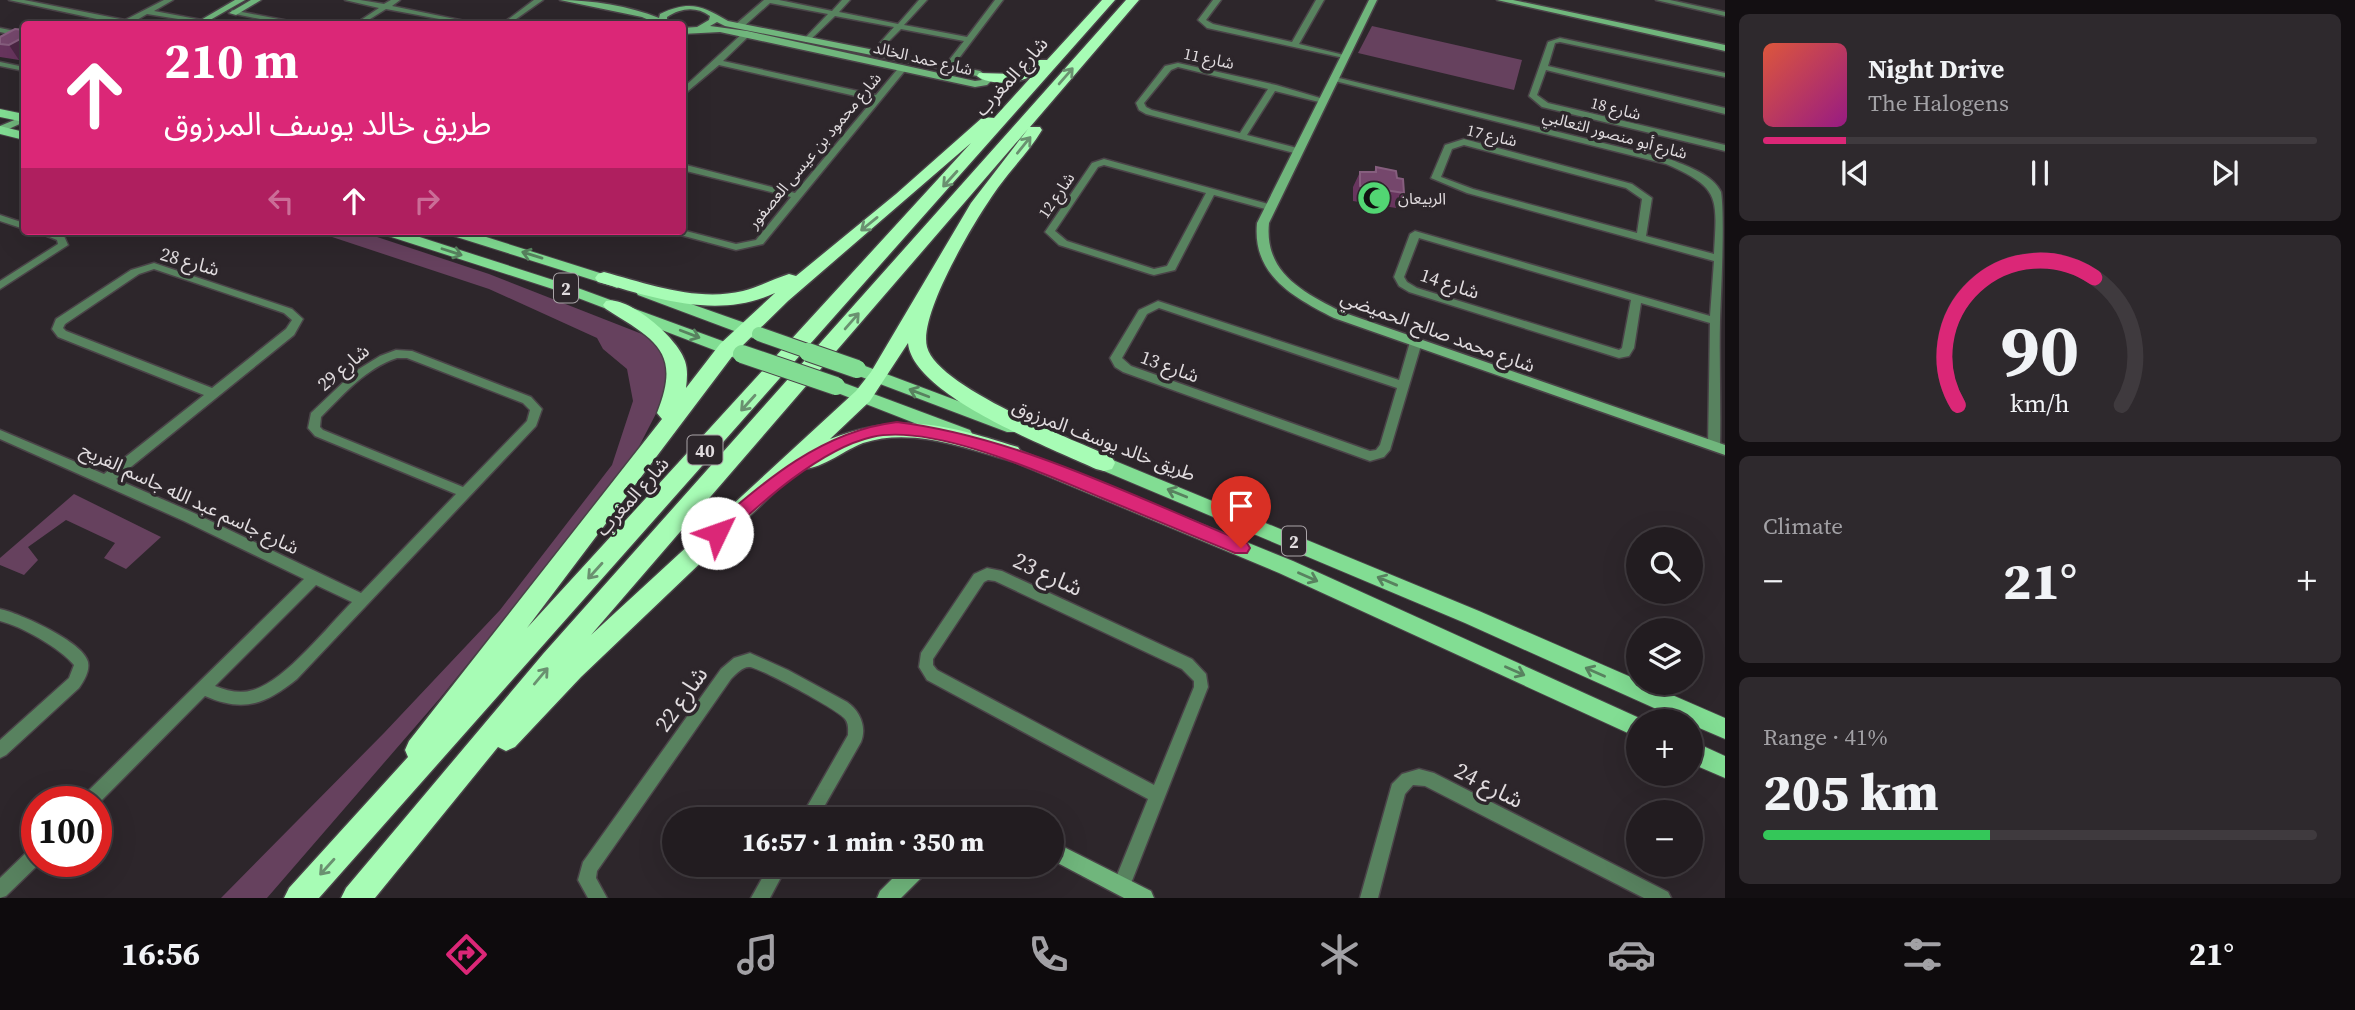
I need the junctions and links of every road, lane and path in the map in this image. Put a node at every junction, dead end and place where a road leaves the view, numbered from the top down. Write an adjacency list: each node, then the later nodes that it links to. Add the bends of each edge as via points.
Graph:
1 (13, 0): 34 (street)
2 (169, 0): 28 (street)
3 (241, 0): 37 (street)
4 (257, 0): 29 (street)
5 (349, 0): 25 (street)
6 (396, 0): 25 (street)
7 (539, 0): 42 (street)
8 (564, 0): 30 (street)
9 (601, 0): 30 (street)
10 (703, 0): 26 (street)
11 (710, 0): 12 (street)
12 (717, 0): 32 (street)
13 (769, 0): 31 (street); 45 (street)
14 (846, 0): 31 (street)
15 (923, 0): 46 (street)
16 (999, 0): 55 (street)
17 (1109, 0): 63 (highway, شارع المغرب / 40)
18 (1133, 0): 77 (highway, شارع المغرب / 40, one-way to 18)
19 (1217, 0): 57 (street, via 1202,20 1205,23)
20 (1320, 0): 57 (street)
21 (1373, 0): 62 (street, شارع محمد صالح الحميضي)
22 (1502, 0): 47 (street)
23 (1530, 0): 47 (street)
24 (1660, 0): 33 (street)
25 (385, 7): 40 (street); 41 (street)
26 (688, 7): 27 (street); 32 (street, شارع حمد الخالد)
27 (674, 9): 30 (street); 44 (street)
28 (147, 12): 35 (street); 36 (street)
29 (235, 12): 38 (street); 39 (street)
30 (648, 12): 43 (street)
31 (833, 13): 46 (street); 54 (street)
32 (713, 14): 45 (street, شارع حمد الخالد); 48 (street, via 709,25)
33 (1725, 14)
34 (111, 21)
35 (130, 21)
36 (190, 21)
37 (204, 21)
38 (219, 21)
39 (278, 21)
40 (363, 21)
41 (459, 21)
42 (509, 21)
43 (659, 21)
44 (663, 21)
45 (739, 26): 54 (street, شارع حمد الخالد)
46 (900, 26): 55 (street); 61 (street)
47 (1651, 28): 53 (street)
48 (699, 29): 50 (street); 52 (street, شارع حمد الخالد)
49 (0, 30): 51 (street)
50 (686, 31)
51 (21, 34)
52 (747, 34): 58 (street, شارع حمد الخالد); 64 (street)
53 (1676, 34): 56 (street); 59 (street)
54 (808, 40): 58 (street, شارع حمد الخالد)
55 (969, 40): 68 (street)
56 (1725, 42)
57 (1295, 44): 62 (street)
58 (830, 48): 60 (street, شارع حمد الخالد)
59 (1725, 48)
60 (847, 52): 61 (street, شارع حمد الخالد); 66 (street, شارع حمد الخالد)
61 (874, 54): 68 (street, شارع حمد الخالد)
62 (1344, 56): 72 (street, شارع محمد صالح الحميضي)
63 (1059, 57): 71 (highway, via 1019,78); 77 (highway, شارع المغرب / 40)
64 (718, 62): 74 (street); 75 (street)
65 (0, 64): 67 (street)
66 (904, 67): 71 (street, شارع حمد الخالد, via 978,84 986,82); 75 (street, شارع محمود بن عيسى العصفور)
67 (21, 68)
68 (947, 68): 71 (street, شارع حمد الخالد)
69 (1542, 68): 70 (street, شارع 18, via 1552,42 1560,40); 78 (street, شارع 18); 82 (street, شارع 18, via 1533,96 1545,105)
70 (1725, 75)
71 (984, 76)
72 (1334, 78): 76 (street, شارع محمد صالح الحميضي); 90 (street, شارع أبو منصور الثعالبي, via 1669,162 1690,171 1716,192)
73 (1273, 88): 76 (street, شارع 11); 80 (street); 80 (street, شارع 11, via 1176,65 1168,68 1140,103 1149,112)
74 (686, 90)
75 (877, 99): 86 (street, شارع محمود بن عيسى العصفور)
76 (1323, 100): 83 (street, شارع محمد صالح الحميضي)
77 (1026, 107): 96 (highway, one-way to 96, via 994,115); 99 (highway, one-way to 77, via 989,188 1035,131); 133 (highway, شارع المغرب / 40, one-way to 133); 140 (highway, شارع المغرب / 40, one-way to 77)
78 (1725, 111)
79 (15, 126): 81 (main road)
80 (1242, 136): 83 (street, شارع 11)
81 (0, 144)
82 (1725, 149)
83 (1298, 151): 87 (street, شارع محمد صالح الحميضي)
84 (686, 168): 86 (street)
85 (1211, 192): 85 (street, شارع 12, via 1171,268 1164,271 1154,272 1063,243 1050,232 1101,162); 87 (street, شارع 12)
86 (797, 195): 91 (street, شارع محمود بن عيسى العصفور, via 764,237 744,247)
87 (1269, 207): 106 (street, شارع محمد صالح الحميضي, via 1260,238 1265,257 1278,276 1308,300 1338,315)
88 (0, 218): 89 (street)
89 (21, 225)
90 (1724, 232): 97 (street, شارع أبو منصور الثعالبي)
91 (686, 234)
92 (52, 235): 101 (street, via 61,238 62,246)
93 (399, 235): 103 (main road, 2, one-way to 103)
94 (465, 235): 98 (main road, طريق خالد يوسف المرزوق / 2, one-way to 94)
95 (1641, 237): 95 (street, شارع 17, via 1647,198 1629,186 1464,142 1448,147 1436,178); 97 (street, شارع 17)
96 (833, 253): 98 (highway, via 766,292 728,302 684,298); 105 (highway)
97 (1720, 259): 100 (street, شارع أبو منصور الثعالبي)
98 (604, 278): 105 (main road, طريق خالد يوسف المرزوق / 2)
99 (934, 283): 108 (highway); 117 (highway, via 916,339 922,361 932,374 965,397)
100 (1722, 284): 104 (street, شارع أبو منصور الثعالبي)
101 (0, 286)
102 (1637, 298): 102 (street, شارع 14, via 1628,348 1615,354 1410,289 1399,277 1415,234); 104 (street, شارع 14)
103 (612, 305): 107 (main road, 2, one-way to 107); 115 (highway, via 664,342 678,365 674,396)
104 (1715, 321): 110 (street, شارع أبو منصور الثعالبي)
105 (753, 331): 107 (highway); 108 (main road, طريق خالد يوسف المرزوق / 2, bridge)
106 (1416, 342): 109 (street, شارع 13); 114 (street, شارع محمد صالح الحميضي)
107 (734, 351): 112 (main road, 2, bridge); 115 (highway)
108 (878, 377): 112 (highway); 117 (main road, طريق خالد يوسف المرزوق / 2, one-way to 108)
109 (1404, 386): 109 (street, شارع 13, via 1157,304 1143,312 1116,358 1128,369 1365,456 1384,451)
110 (1721, 388): 114 (street, شارع أبو منصور الثعالبي)
111 (212, 393): 111 (street, شارع 28, via 62,334 58,326 132,274 152,267 296,317 297,324 290,332); 118 (street, شارع 28)
112 (863, 396): 116 (main road, 2); 119 (highway)
113 (0, 434): 118 (street, شارع جاسم عبد الله جاسم الفريح)
114 (1719, 448)
115 (645, 453): 133 (highway)
116 (1011, 453): 119 (highway, via 926,432 882,429 843,440); 125 (main road, 2, one-way to 125, via 1286,567)
117 (1104, 463): 126 (main road, طريق خالد يوسف المرزوق / 2, one-way to 117)
118 (106, 480): 121 (street, شارع جاسم عبد الله جاسم الفريح)
119 (764, 490): 140 (highway, via 572,669)
120 (466, 493): 120 (street, شارع 29, via 535,419 531,402 397,353 369,367 313,419 319,433); 122 (street, شارع 29)
121 (315, 578): 122 (street, شارع جاسم عبد الله جاسم الفريح); 124 (street)
122 (362, 600): 124 (street, via 272,689 230,700)
123 (0, 615): 127 (street, via 48,638 78,657 81,664 74,683)
124 (203, 688): 130 (street)
125 (1626, 722)
126 (1725, 729)
127 (0, 750)
128 (1703, 757): 129 (main road)
129 (1725, 767)
130 (105, 786)
131 (1157, 795): 131 (street, شارع 23, via 1201,687 1197,672 997,575 979,578 926,658 932,675); 138 (street, شارع 23)
132 (815, 807): 142 (street, شارع 22, via 856,737 855,721 846,709 775,671 755,661 741,662 726,674 589,868 587,880)
133 (350, 842): 141 (highway, شارع المغرب / 40, one-way to 141)
134 (1064, 856): 138 (street)
135 (21, 870): 139 (street)
136 (773, 877): 143 (street)
137 (908, 877): 144 (street)
138 (1122, 885): 145 (street)
139 (0, 890)
140 (362, 891)
141 (299, 898)
142 (598, 898)
143 (761, 898)
144 (887, 898)
145 (1144, 898)
146 (1369, 898): 147 (street, شارع 24, via 1397,794 1413,776 1428,779)
147 (1662, 898)

